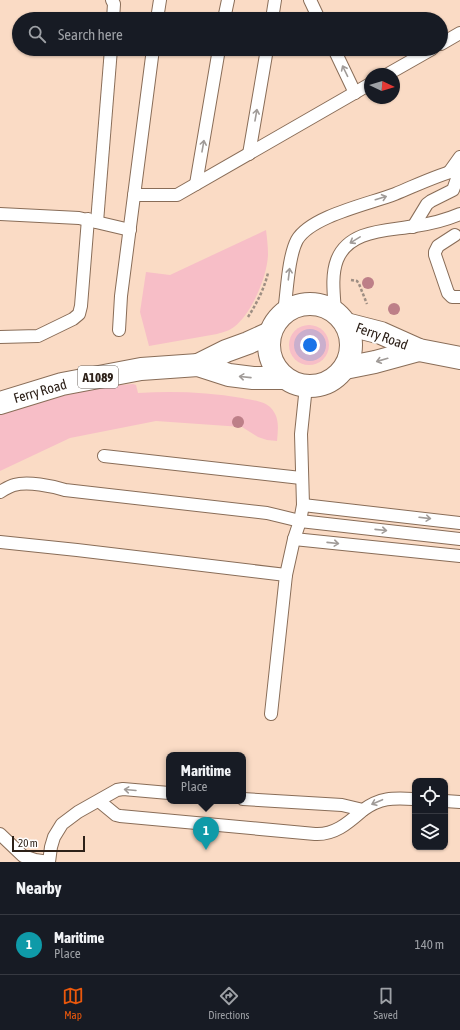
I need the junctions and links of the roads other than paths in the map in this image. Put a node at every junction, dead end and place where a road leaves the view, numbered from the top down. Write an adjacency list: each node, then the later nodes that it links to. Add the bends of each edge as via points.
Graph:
1 (112, 0): 6 (lane)
2 (160, 0): 7 (lane)
3 (228, 0): 8 (lane)
4 (275, 0): 9 (lane)
5 (310, 0): 10 (lane)
6 (113, 12)
7 (158, 12)
8 (225, 12)
9 (273, 12)
10 (316, 12)
11 (460, 33): 12 (lane)
12 (448, 40)
13 (110, 56): 30 (lane)
14 (152, 56): 27 (lane)
15 (218, 56): 25 (lane, one-way to 15)
16 (266, 56): 22 (lane, one-way to 16)
17 (337, 56): 21 (lane, one-way to 17)
18 (420, 56): 19 (lane)
19 (399, 68)
20 (364, 88): 21 (lane)
21 (355, 93): 22 (lane)
22 (249, 154): 25 (lane)
23 (460, 158): 24 (lane)
24 (457, 170): 26 (lane); 35 (lane, one-way to 24, via 290,266 297,241 309,228 352,207 390,196)
25 (196, 184): 27 (lane, via 177,195)
26 (457, 188): 31 (lane, via 431,200)
27 (134, 195): 32 (lane)
28 (0, 214): 30 (lane)
29 (456, 215): 31 (lane); 33 (lane)
30 (92, 220): 32 (lane); 39 (lane, via 78,316 38,336)
31 (413, 227): 36 (lane, one-way to 36, via 373,233 346,246 339,256 334,277 334,294)
32 (130, 230): 37 (lane)
33 (458, 236): 34 (lane, via 437,247 435,255 448,293 452,297)
34 (460, 297)
35 (284, 312): 36 (highway, via 310,303 323,306); 38 (highway)
36 (340, 318): 40 (highway, Ferry Road); 43 (highway, via 350,334 350,357)
37 (119, 330)
38 (270, 333): 42 (highway, Ferry Road / A1089, via 226,350); 44 (highway, via 270,358)
39 (0, 337)
40 (419, 350): 41 (highway, Ferry Road); 43 (highway, Ferry Road, one-way to 43)
41 (460, 358)
42 (198, 365): 44 (highway, Ferry Road / A1089, one-way to 42, via 229,375); 46 (highway, Ferry Road / A1089, via 141,369 94,377)
43 (345, 368): 45 (highway, via 328,383)
44 (284, 378): 45 (highway)
45 (306, 386): 48 (lane, via 301,434)
46 (0, 402)
47 (104, 456): 48 (lane)
48 (301, 478): 50 (lane)
49 (0, 492): 51 (lane, via 18,484 44,486 267,513)
50 (303, 505): 51 (lane); 52 (lane, one-way to 52)
51 (300, 521): 53 (lane); 54 (lane, one-way to 54)
52 (460, 522)
53 (294, 538): 56 (lane, one-way to 56); 57 (lane)
54 (460, 539)
55 (0, 542): 57 (lane)
56 (460, 556)
57 (286, 575): 58 (lane)
58 (271, 714)
59 (166, 793): 62 (lane, one-way to 62, via 121,789)
60 (246, 799): 65 (lane, via 342,805)
61 (412, 799): 65 (lane, one-way to 65, via 386,799)
62 (99, 801): 65 (lane, via 120,816 315,834 337,830); 67 (lane, via 60,826 52,841)
63 (448, 801): 64 (lane)
64 (460, 802)
65 (363, 810)
66 (0, 834): 67 (lane, via 23,856)
67 (49, 862)

